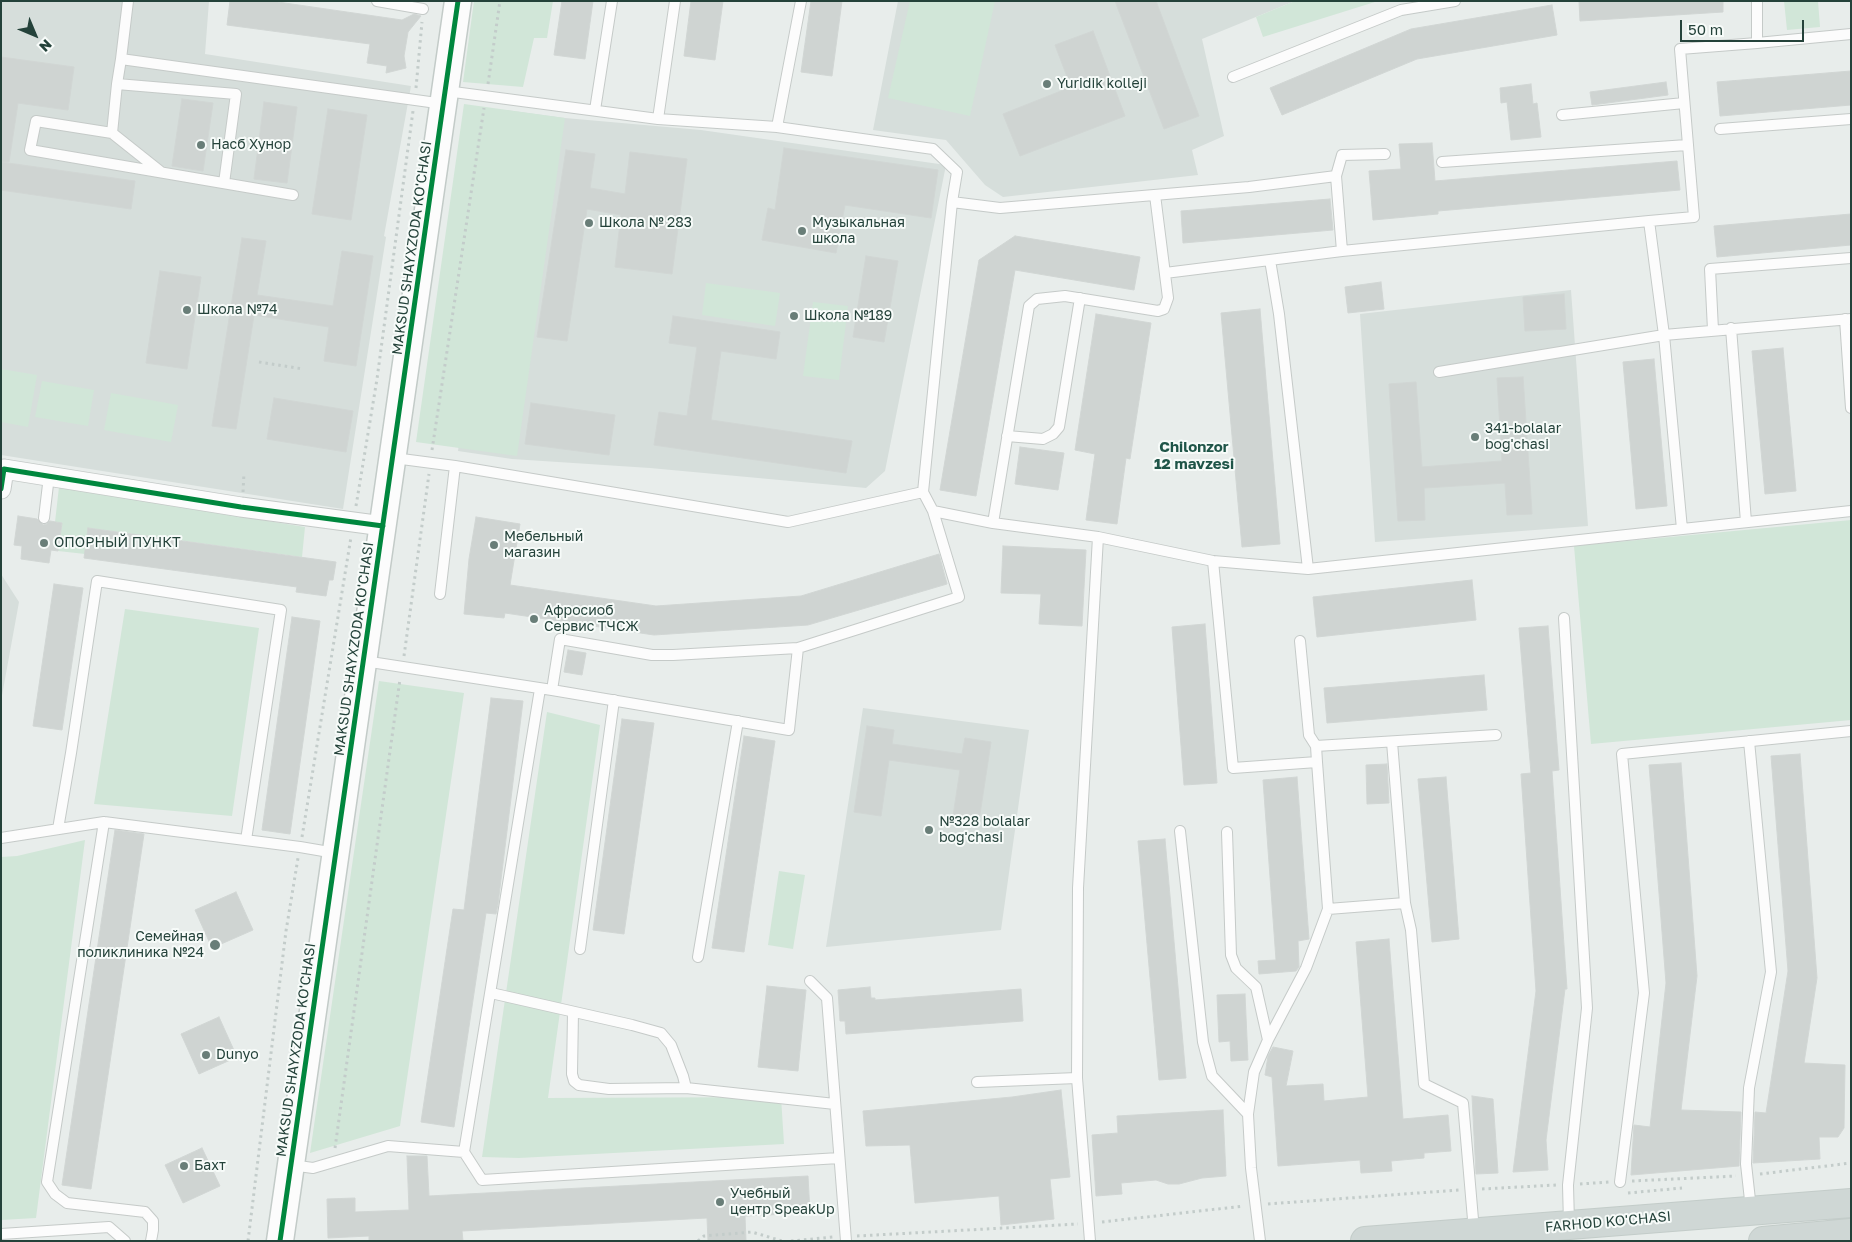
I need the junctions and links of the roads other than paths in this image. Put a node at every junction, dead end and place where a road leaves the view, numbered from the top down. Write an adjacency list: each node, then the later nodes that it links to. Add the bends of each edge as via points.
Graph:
1 (128, 1): 12 (lane)
2 (377, 1): 9 (lane)
3 (458, 1): 15 (street, MAKSUD SHAYXZODA KO'CHASI)
4 (612, 1): 17 (lane)
5 (675, 1): 19 (lane)
6 (801, 1): 21 (lane)
7 (1455, 1): 13 (lane, via 1401,10)
8 (1758, 1): 11 (lane)
9 (423, 9)
10 (1851, 34): 11 (lane)
11 (1757, 43): 16 (lane, via 1680,49)
12 (121, 58): 14 (lane); 15 (lane, via 415,99)
13 (1233, 77)
14 (117, 84): 23 (lane); 29 (lane, via 236,94)
15 (444, 98): 17 (lane, via 486,97); 46 (street, MAKSUD SHAYXZODA KO'CHASI)
16 (1684, 103): 18 (lane); 24 (lane)
17 (595, 110): 19 (lane)
18 (1562, 115)
19 (658, 119): 21 (lane)
20 (1851, 119): 22 (lane)
21 (778, 126): 32 (lane, via 933,149 957,172)
22 (1720, 129)
23 (112, 133): 27 (lane); 27 (lane, via 36,121 30,150)
24 (1687, 145): 26 (lane); 33 (lane, via 1694,218)
25 (1385, 154): 28 (lane, via 1342,155)
26 (1442, 162)
27 (161, 172): 29 (lane)
28 (1336, 176): 31 (lane); 34 (lane)
29 (224, 183): 30 (lane)
30 (293, 195)
31 (1155, 195): 32 (lane, via 1000,208); 37 (lane)
32 (952, 202): 51 (lane)
33 (1650, 221): 34 (lane); 42 (lane)
34 (1342, 251): 36 (lane)
35 (1851, 258): 41 (lane, via 1710,269)
36 (1270, 260): 37 (lane); 61 (lane)
37 (1165, 273): 38 (lane, via 1168,298 1164,309 1158,311)
38 (1080, 298): 45 (lane, via 1037,299 1030,306); 45 (lane, via 1059,427 1043,439)
39 (1848, 319): 40 (lane); 44 (lane)
40 (1731, 328): 41 (lane); 55 (lane)
41 (1713, 330): 42 (lane)
42 (1664, 335): 43 (lane); 58 (lane)
43 (1439, 372)
44 (1851, 408)
45 (1008, 436): 56 (lane)
46 (393, 458): 47 (lane); 57 (street, MAKSUD SHAYXZODA KO'CHASI)
47 (455, 466): 51 (lane, via 788,522); 62 (lane)
48 (3, 469): 49 (street); 50 (street)
49 (49, 476): 54 (lane); 57 (street)
50 (1, 489)
51 (924, 492): 53 (lane)
52 (1851, 511): 55 (lane)
53 (933, 512): 56 (lane); 65 (lane, via 960,597)
54 (44, 518)
55 (1746, 522): 58 (lane)
56 (993, 523): 59 (lane)
57 (383, 526): 66 (street, MAKSUD SHAYXZODA KO'CHASI)
58 (1682, 529): 61 (lane)
59 (1098, 537): 60 (lane); 92 (lane, via 1078,888)
60 (1214, 561): 61 (lane); 76 (lane, via 1233,768)
61 (1308, 569)
62 (440, 594)
63 (1564, 618): 103 (lane, via 1587,1008 1568,1184)
64 (1300, 641): 75 (lane, via 1309,735)
65 (798, 648): 68 (lane, via 652,655 560,639); 70 (lane, via 789,730)
66 (364, 661): 67 (lane); 83 (street, MAKSUD SHAYXZODA KO'CHASI)
67 (540, 688): 68 (lane); 89 (lane)
68 (552, 690): 69 (lane)
69 (614, 700): 70 (lane); 86 (lane)
70 (738, 722): 87 (lane)
71 (1851, 731): 73 (lane)
72 (1496, 734): 74 (lane)
73 (1749, 741): 100 (lane, via 1622,754 1644,993); 102 (lane, via 1771,972 1750,1088 1746,1164)
74 (1392, 742): 75 (lane); 84 (lane)
75 (1316, 746): 76 (lane)
76 (1317, 762): 85 (lane)
77 (104, 822): 78 (lane); 82 (lane); 109 (lane, via 46,1182 67,1203 145,1212 152,1221)
78 (58, 829): 81 (lane); 82 (lane, via 97,581 281,610)
79 (1180, 831): 96 (lane, via 1203,1042 1212,1076)
80 (1227, 832): 91 (lane, via 1231,955 1236,968 1256,987)
81 (1, 838)
82 (246, 840): 83 (lane)
83 (336, 853): 99 (street, MAKSUD SHAYXZODA KO'CHASI)
84 (1405, 903): 85 (lane); 104 (lane, via 1411,930 1424,1084 1463,1103)
85 (1328, 909): 91 (lane, via 1306,968)
86 (580, 949)
87 (698, 957)
88 (810, 981): 95 (lane, via 827,998)
89 (491, 993): 90 (lane); 97 (lane)
90 (572, 1012): 94 (lane, via 661,1033 671,1045); 94 (lane, via 572,1074 579,1085 609,1090)
91 (1268, 1040): 96 (lane, via 1254,1072)
92 (1077, 1078): 93 (lane); 111 (lane)
93 (977, 1082)
94 (686, 1088): 95 (lane)
95 (836, 1104): 98 (lane)
96 (1248, 1114): 112 (lane)
97 (464, 1152): 98 (lane, via 482,1180); 99 (lane, via 388,1146 313,1168)
98 (839, 1158): 107 (lane)
99 (291, 1165): 110 (street, MAKSUD SHAYXZODA KO'CHASI)
100 (1620, 1182)
101 (1851, 1203): 102 (main road, FARHOD KO'CHASI)
102 (1751, 1210): 103 (main road, FARHOD KO'CHASI)
103 (1569, 1225): 104 (main road, FARHOD KO'CHASI)
104 (1474, 1232): 113 (main road, FARHOD KO'CHASI)
105 (1851, 1233): 114 (main road)
106 (1, 1234): 108 (lane, via 109,1227)
107 (846, 1238)
108 (125, 1241)
109 (151, 1241)
110 (280, 1241)
111 (1090, 1241)
112 (1260, 1241)
113 (1365, 1241)
114 (1764, 1241)

